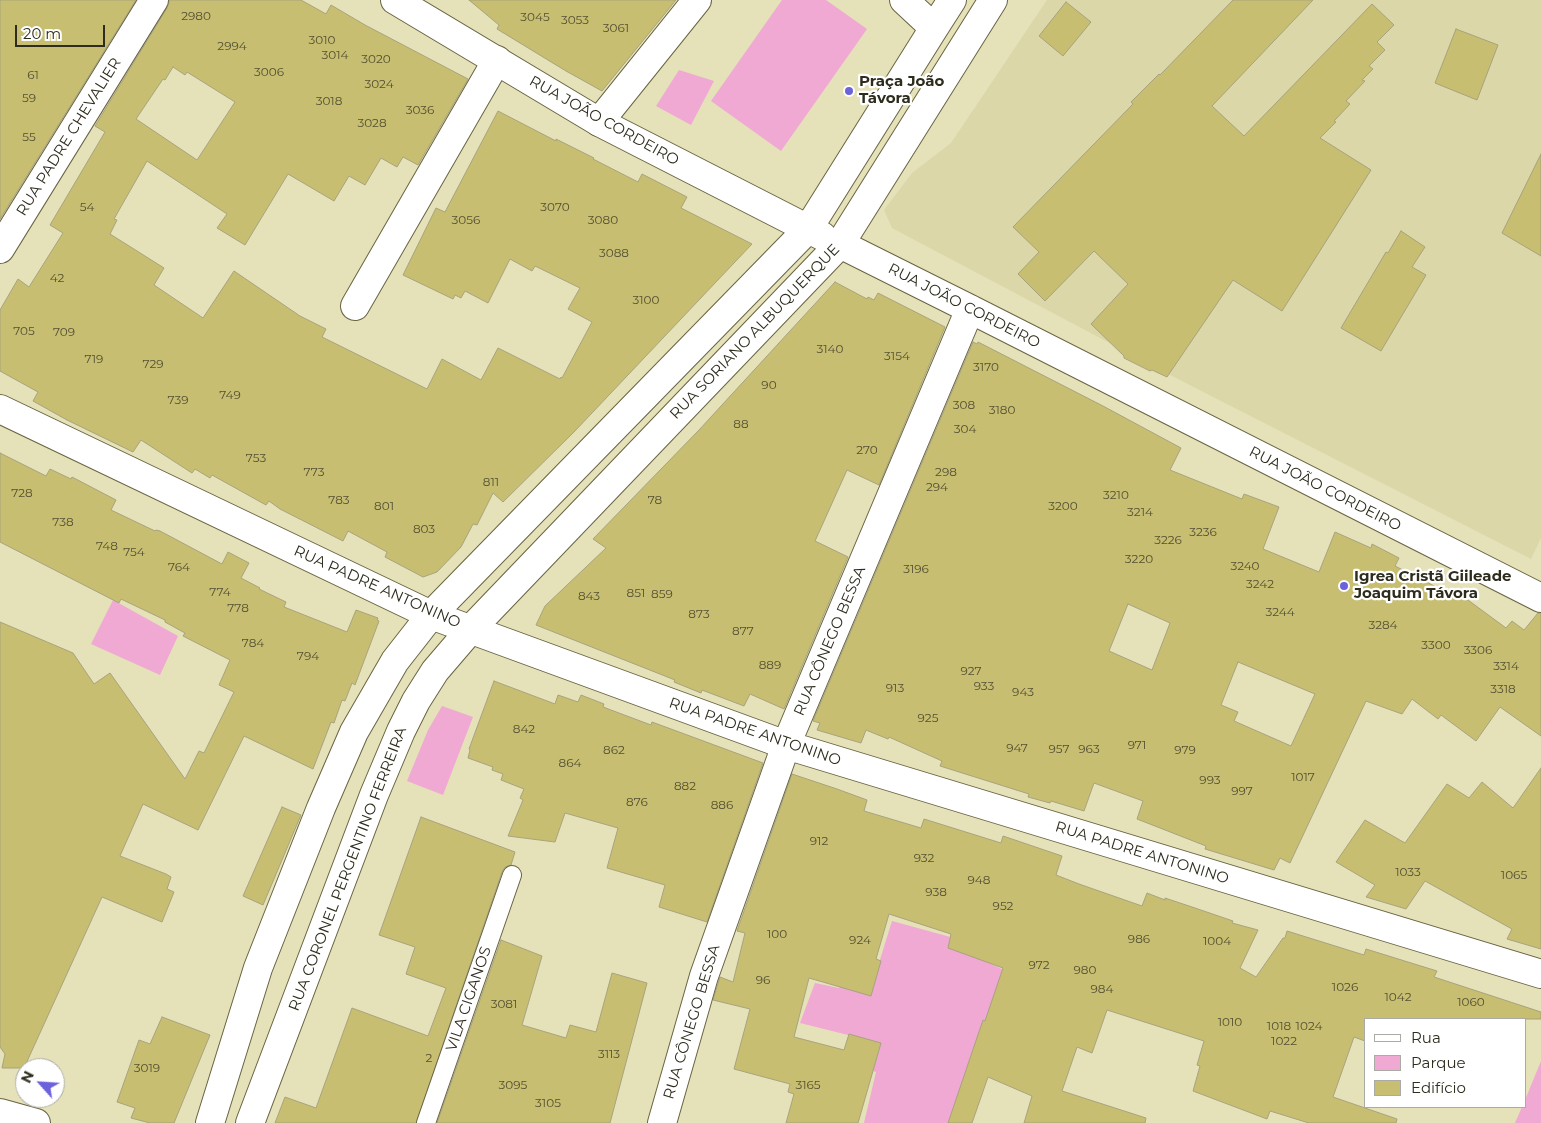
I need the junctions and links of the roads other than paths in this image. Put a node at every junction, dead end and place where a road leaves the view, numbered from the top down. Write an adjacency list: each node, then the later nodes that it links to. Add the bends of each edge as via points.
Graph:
1 (154, 0): 12 (street, RUA PADRE CHEVALIER)
2 (395, 0): 8 (street, RUA JOÃO CORDEIRO)
3 (697, 0): 9 (street)
4 (904, 0): 7 (street)
5 (952, 0): 7 (street)
6 (993, 0): 11 (street, RUA SORIANO ALBUQUERQUE)
7 (934, 28): 10 (street)
8 (497, 60): 9 (street, RUA JOÃO CORDEIRO); 13 (street)
9 (599, 122): 10 (street, RUA JOÃO CORDEIRO)
10 (808, 229): 11 (street, RUA JOÃO CORDEIRO); 17 (street)
11 (840, 244): 14 (street, RUA JOÃO CORDEIRO); 18 (street, RUA SORIANO ALBUQUERQUE)
12 (0, 249)
13 (354, 306)
14 (970, 309): 16 (street, RUA JOÃO CORDEIRO); 19 (street, RUA CÔNEGO BESSA)
15 (0, 409): 17 (street, RUA PADRE ANTONINO)
16 (1541, 598)
17 (431, 615): 18 (street, RUA PADRE ANTONINO); 24 (street, via 395,661 354,732 258,968)
18 (471, 629): 19 (street, RUA PADRE ANTONINO); 25 (street, RUA CORONEL PERGENTINO FERREIRA, via 435,671 401,731)
19 (786, 745): 21 (street, RUA PADRE ANTONINO); 27 (street, RUA CÔNEGO BESSA, via 704,976)
20 (512, 875): 26 (lane, VILA CIGANOS)
21 (1541, 974)
22 (0, 1113): 23 (street)
23 (36, 1123)
24 (210, 1123)
25 (250, 1123)
26 (426, 1123)
27 (662, 1123)

